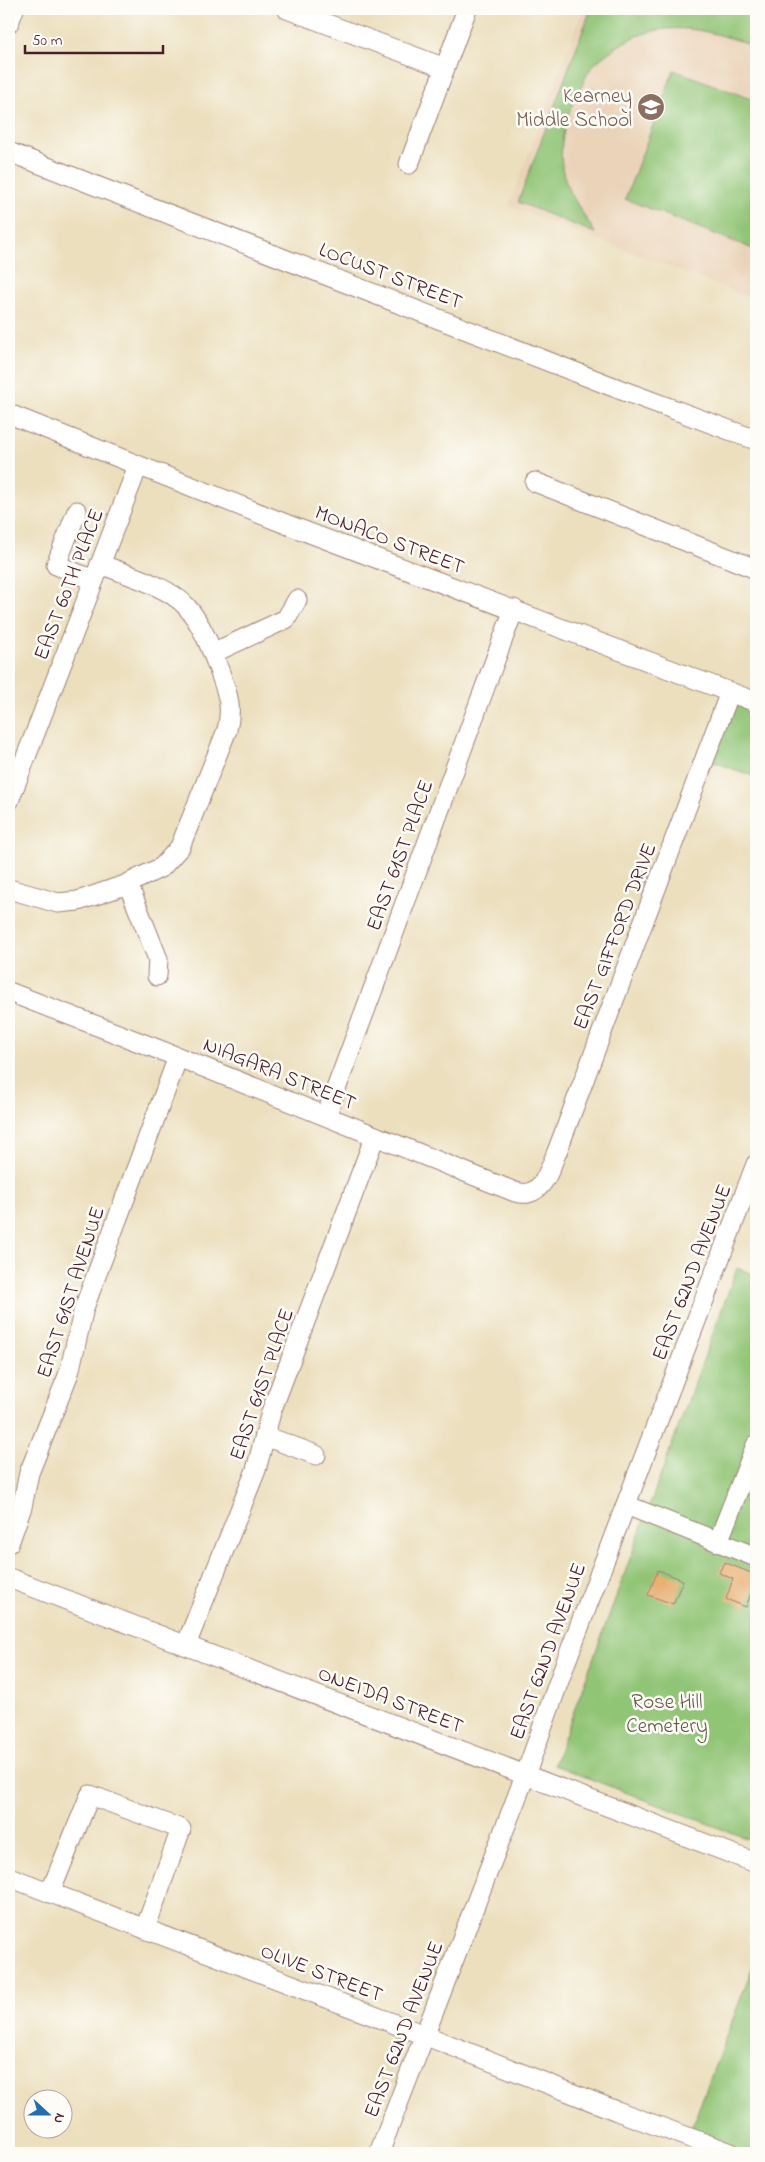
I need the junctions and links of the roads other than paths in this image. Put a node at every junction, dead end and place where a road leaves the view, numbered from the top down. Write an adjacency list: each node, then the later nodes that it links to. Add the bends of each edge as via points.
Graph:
1 (14, 9): 4 (street)
2 (287, 9): 5 (street)
3 (467, 9): 5 (street)
4 (9, 23)
5 (445, 68): 7 (street)
6 (9, 152): 9 (street, LOCUST STREET)
7 (409, 164)
8 (9, 414): 10 (street, MONACO STREET)
9 (756, 440)
10 (138, 466): 14 (street, EAST 60TH PLACE); 16 (street, MONACO STREET)
11 (535, 482): 13 (street)
12 (77, 511): 14 (street, via 56,565)
13 (756, 569)
14 (97, 572): 17 (street, via 157,586 185,605 210,642); 20 (street, EAST 60TH PLACE)
15 (297, 600): 17 (street, via 286,619)
16 (514, 609): 18 (street, MONACO STREET); 26 (street, EAST 61ST PLACE)
17 (213, 653): 21 (street, via 228,694 231,715 227,730 180,847 162,867)
18 (730, 692): 19 (street, MONACO STREET); 29 (street, EAST GIFFORD DRIVE, via 558,1149 545,1178)
19 (756, 702)
20 (9, 801)
21 (128, 884): 22 (street, via 78,901 58,902); 23 (street, via 158,959)
22 (9, 889)
23 (157, 976)
24 (9, 992): 25 (street, NIAGARA STREET)
25 (178, 1056): 26 (street, NIAGARA STREET); 35 (street, EAST 61ST AVENUE, via 84,1308 69,1373 29,1473 22,1507)
26 (326, 1116): 27 (street, NIAGARA STREET)
27 (375, 1136): 29 (street, NIAGARA STREET, via 515,1192); 30 (street, EAST 61ST PLACE, via 271,1412)
28 (756, 1164): 33 (street, EAST 62ND AVENUE)
29 (534, 1190)
30 (265, 1436): 32 (street); 38 (street, EAST 61ST PLACE, via 256,1470)
31 (756, 1445): 34 (street)
32 (316, 1455)
33 (626, 1505): 34 (street); 39 (street, EAST 62ND AVENUE)
34 (718, 1542): 36 (street)
35 (9, 1543)
36 (756, 1557)
37 (9, 1578): 38 (street, ONEIDA STREET)
38 (186, 1645): 39 (street, ONEIDA STREET)
39 (525, 1776): 40 (street, ONEIDA STREET); 44 (street, EAST 62ND AVENUE)
40 (756, 1863)
41 (9, 1877): 42 (street, OLIVE STREET)
42 (50, 1893): 43 (street, OLIVE STREET); 43 (street, via 90,1795 181,1829)
43 (145, 1929): 44 (street, OLIVE STREET)
44 (424, 2035): 45 (street, EAST 62ND AVENUE); 46 (street, OLIVE STREET)
45 (379, 2153)
46 (731, 2153)

